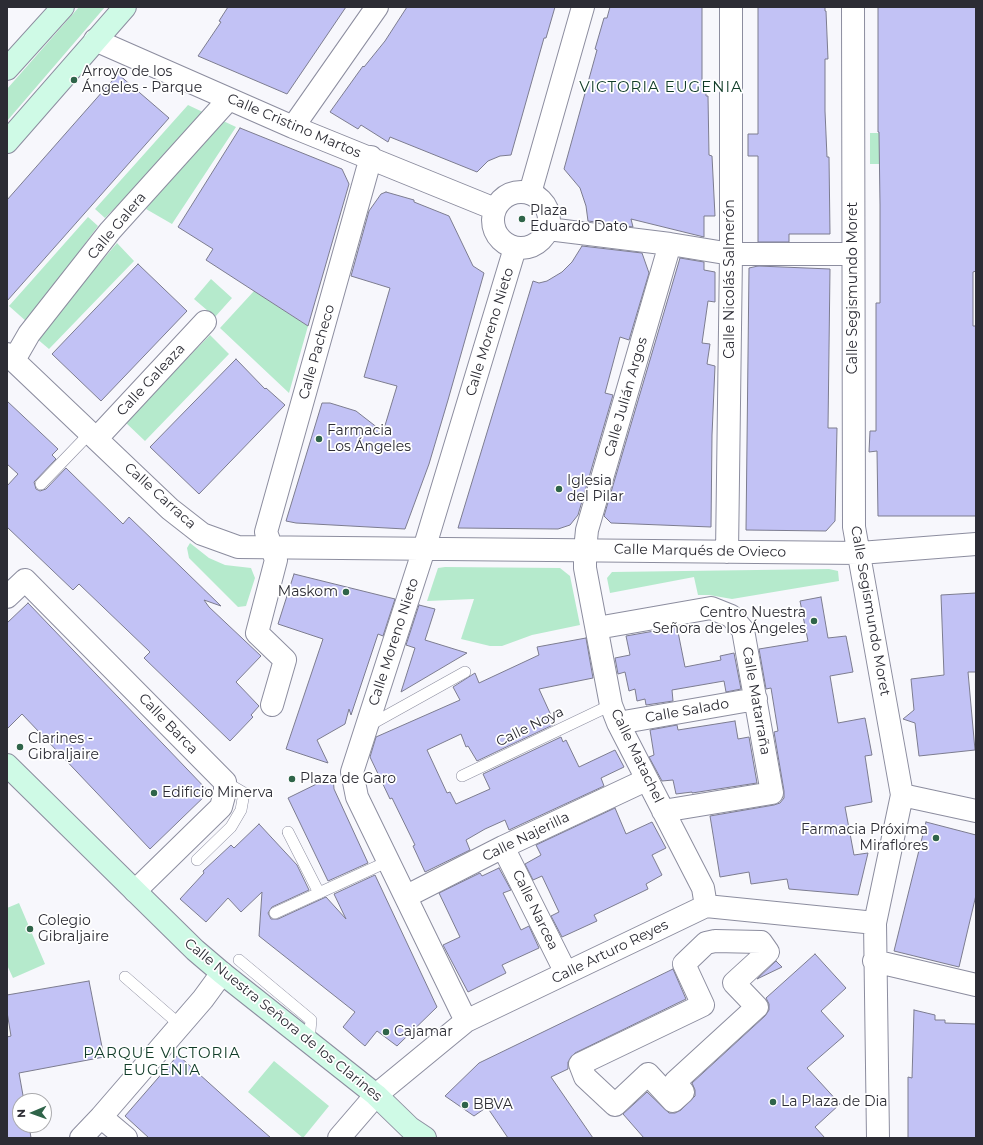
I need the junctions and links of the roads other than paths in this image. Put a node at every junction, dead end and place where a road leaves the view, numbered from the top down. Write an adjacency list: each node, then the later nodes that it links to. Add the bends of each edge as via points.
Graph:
1 (63, 7): 8 (main road)
2 (126, 7): 7 (main road)
3 (377, 7): 10 (street)
4 (583, 7): 13 (street)
5 (731, 7): 18 (street, Calle Nicolás Salmerón)
6 (853, 7): 19 (street, Calle Segismundo Moret)
7 (95, 40): 9 (street, Calle Cristino Martos); 11 (main road)
8 (7, 69)
9 (229, 99): 10 (street, Calle Cristino Martos); 21 (street, Calle Galera, via 110,231)
10 (293, 127): 12 (street, Calle Cristino Martos)
11 (7, 142)
12 (371, 157): 14 (street, Calle Cristino Martos); 25 (street, Calle Pacheco, via 266,532)
13 (530, 193): 14 (street, via 515,192 503,198); 15 (street, via 546,206 549,217)
14 (495, 209): 17 (street, via 492,218 493,228 504,243)
15 (548, 229): 16 (street); 17 (street, via 543,238 534,245)
16 (670, 244): 18 (street); 27 (street, Calle Julián Argos, via 587,530)
17 (515, 248): 26 (street, Calle Moreno Nieto)
18 (731, 254): 19 (street); 28 (street, Calle Nicolás Salmerón)
19 (853, 254): 29 (street, Calle Segismundo Moret, via 854,527)
20 (205, 322): 22 (street, Calle Galeaza)
21 (11, 357): 22 (street, Calle Carraca)
22 (94, 435): 23 (lane); 25 (street, Calle Carraca, via 170,509 202,534 238,546)
23 (41, 484)
24 (976, 544): 29 (street, Calle Marqués de Ovieco)
25 (271, 546): 26 (street, Calle Carraca); 34 (street, via 276,560 257,633 285,660)
26 (424, 549): 27 (street, Calle Marqués de Ovieco); 36 (street, Calle Moreno Nieto)
27 (585, 550): 28 (street, Calle Marqués de Ovieco); 31 (street, Calle Matachel, via 586,578)
28 (727, 552): 29 (street, Calle Marqués de Ovieco)
29 (860, 554): 41 (street, Calle Segismundo Moret)
30 (7, 597): 40 (street, Calle Barca, via 25,580)
31 (597, 628): 33 (street, Calle Matarraña, via 710,608 731,616 743,630); 35 (street, Calle Matachel)
32 (465, 672): 36 (lane)
33 (756, 699): 35 (street, Calle Salado); 42 (street, Calle Matarraña, via 772,793)
34 (272, 705)
35 (614, 714): 38 (lane, Calle Noya); 39 (street, Calle Matachel)
36 (367, 726): 47 (street, Calle Moreno Nieto, via 352,772 357,797)
37 (7, 765): 48 (main road, Calle Nuestra Señora de los Clarines)
38 (462, 776)
39 (646, 780): 42 (street, Calle Matachel); 45 (street, Calle Najerilla)
40 (225, 782): 46 (lane, via 244,793 242,810 231,827); 48 (street, via 220,807)
41 (902, 795): 43 (street); 53 (street, Calle Segismundo Moret)
42 (663, 811): 51 (street, Calle Matachel, via 703,888)
43 (976, 811)
44 (288, 832): 49 (lane)
45 (503, 847): 50 (street, Calle Najerilla); 57 (street, Calle Narcea)
46 (197, 860)
47 (389, 861): 49 (lane); 50 (street, Calle Moreno Nieto)
48 (135, 891): 56 (main road, Calle Nuestra Señora de los Clarines)
49 (319, 893): 52 (lane)
50 (407, 896): 60 (street, Calle Moreno Nieto)
51 (706, 906): 53 (street); 57 (street, Calle Arturo Reyes)
52 (275, 913)
53 (874, 923): 55 (street, Calle Segismundo Moret)
54 (240, 960): 62 (lane, via 311,1020)
55 (874, 961): 59 (street); 70 (street, Calle Segismundo Moret)
56 (222, 973): 61 (street, via 203,999); 62 (main road, Calle Nuestra Señora de los Clarines)
57 (566, 974): 60 (street, Calle Arturo Reyes)
58 (125, 977): 61 (lane)
59 (976, 984)
60 (466, 1021): 63 (street, Calle Arturo Reyes)
61 (179, 1024): 65 (street)
62 (309, 1041): 63 (main road, Calle Nuestra Señora de los Clarines)
63 (376, 1095): 68 (street, Calle Arturo Reyes); 69 (main road, Calle Nuestra Señora de los Clarines, via 410,1128)
64 (615, 1105): 64 (street, via 585,1077 580,1064 703,1005 684,964 706,943 761,942 768,952 734,983 757,1007 675,1082 683,1092 673,1101 648,1074)
65 (101, 1117): 66 (street); 67 (street)
66 (87, 1136)
67 (126, 1138)
68 (339, 1138)
69 (425, 1138)
70 (878, 1138)

